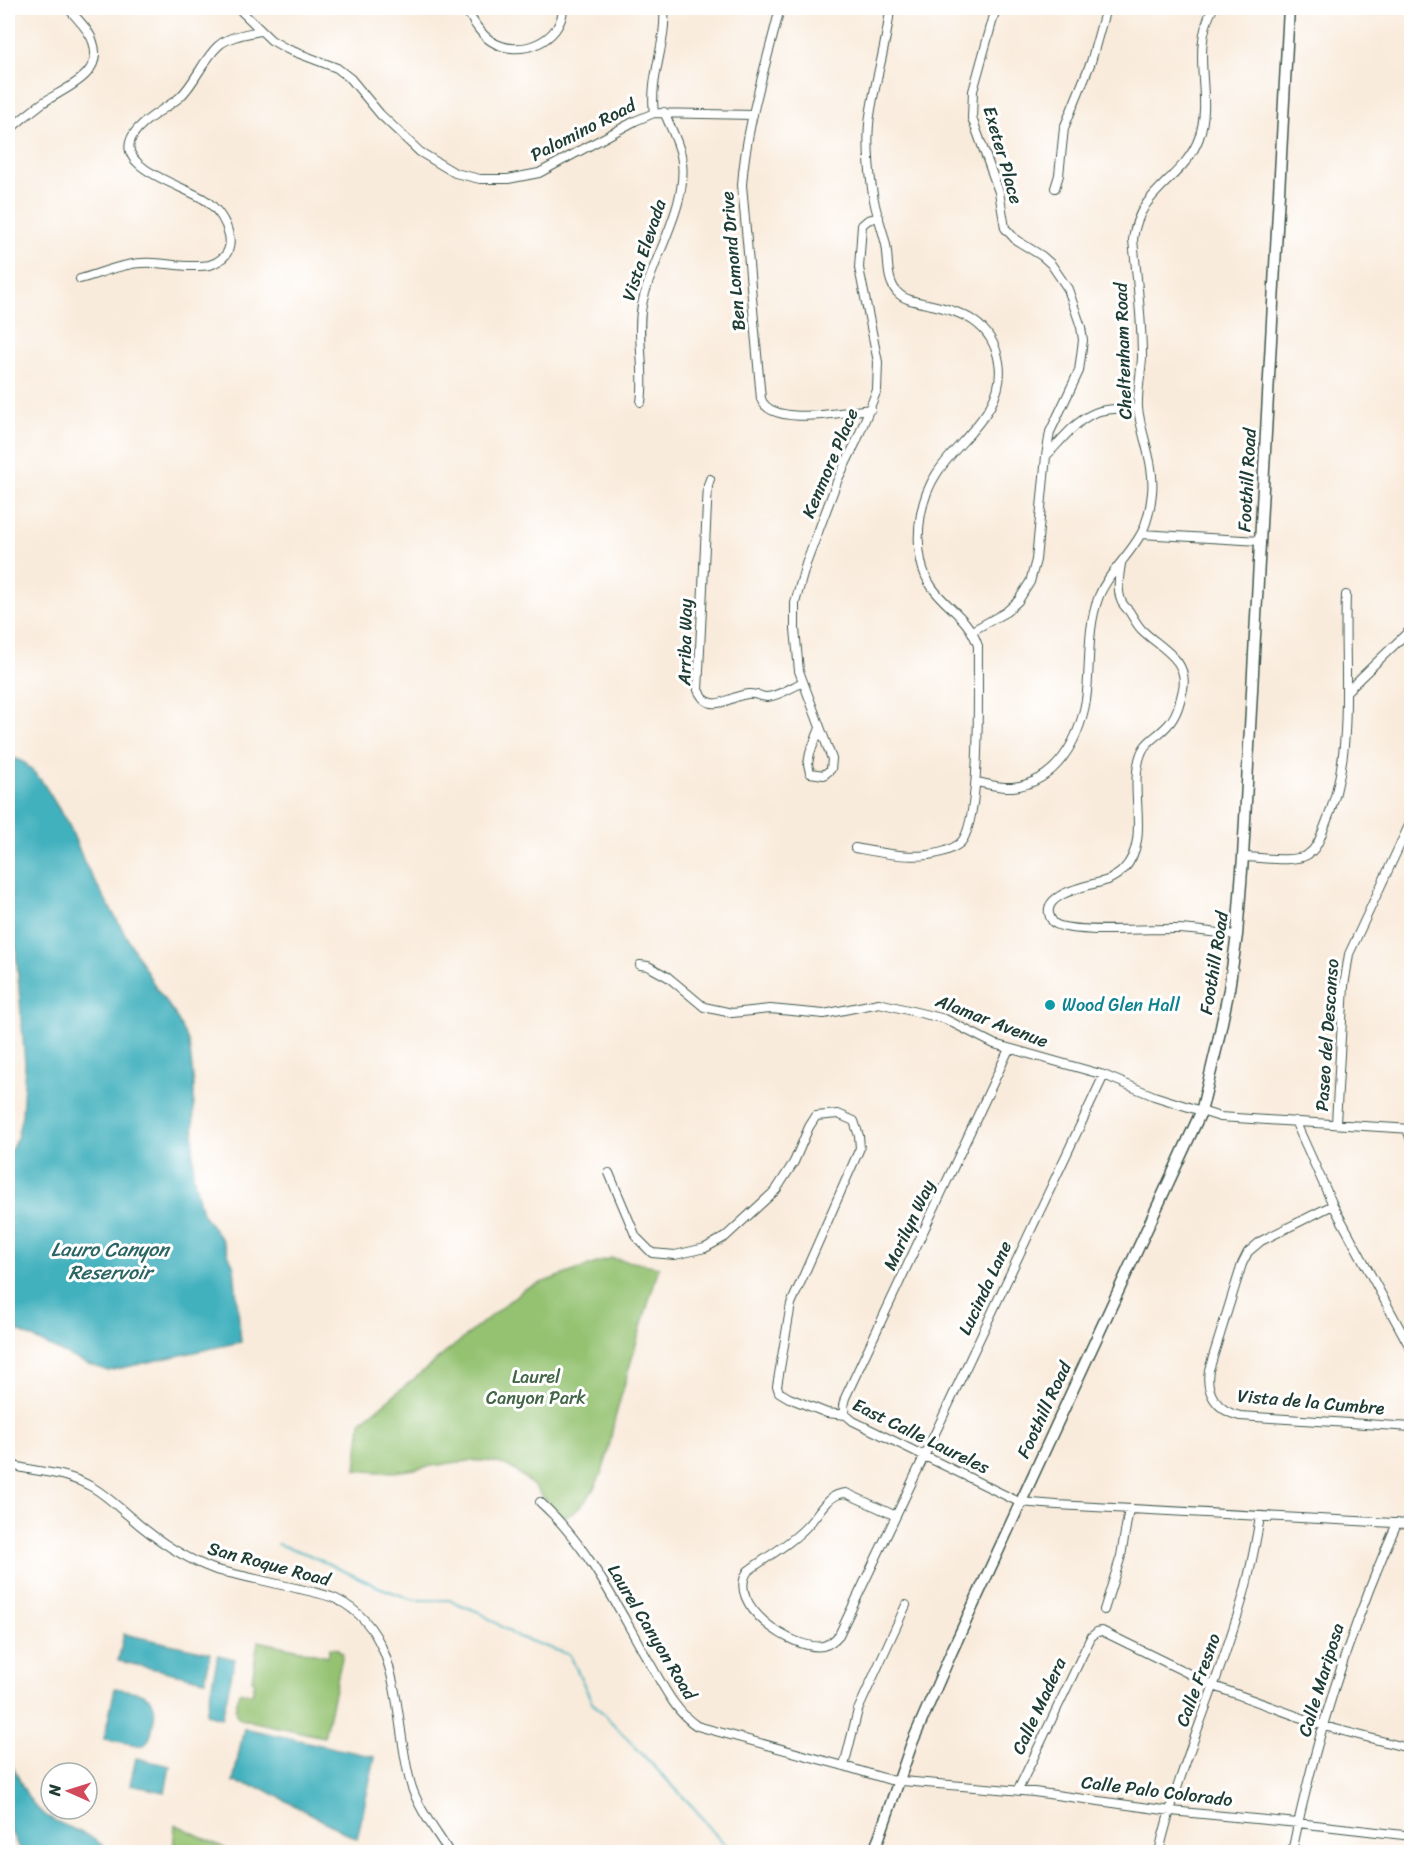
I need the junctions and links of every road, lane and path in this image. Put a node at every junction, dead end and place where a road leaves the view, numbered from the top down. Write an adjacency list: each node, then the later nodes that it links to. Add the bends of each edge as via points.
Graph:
1 (68, 8): 16 (street, via 93,42 92,68)
2 (238, 8): 12 (street, Palomino Road)
3 (465, 8): 4 (street, via 492,42 514,48 546,40 561,21)
4 (563, 8)
5 (664, 8): 14 (street, via 654,80)
6 (780, 8): 15 (street, Ben Lomond Drive)
7 (890, 8): 18 (street, via 868,143)
8 (996, 8): 23 (street, Exeter Place, via 972,91 974,127 999,192 1005,228 1051,264 1068,289 1083,340 1079,371 1050,432)
9 (1106, 8): 17 (street, via 1091,62 1064,128)
10 (1213, 8): 21 (street, Cheltenham Road, via 1201,45 1200,136 1186,161 1142,209 1135,228 1142,359)
11 (1289, 8): 26 (main road, Foothill Road)
12 (260, 31): 14 (street, Palomino Road, via 287,49 337,68 409,143 466,177 508,179 539,173); 19 (street, via 236,36 218,46 181,96 137,129 130,140 137,164 194,193 221,214 228,229 228,251 211,265 142,262)
13 (664, 112): 14 (street, Palomino Road); 15 (street, Palomino Road); 20 (street, Vista Elevada, via 681,153 682,178 676,208 642,304)
14 (654, 113)
15 (753, 115): 22 (street, Ben Lomond Drive, via 742,185 762,403 775,413 792,416)
16 (8, 131)
17 (1055, 188)
18 (879, 217): 22 (street, Kenmore Place, via 862,225 859,256 878,362 878,390); 30 (street, via 889,273 898,293 965,315 984,330 999,359 995,395 975,428 937,473 925,500 920,528 921,560 930,586)
19 (80, 279)
20 (641, 402)
21 (1138, 408): 23 (street, via 1101,411 1087,417); 25 (street, Cheltenham Road, via 1152,485)
22 (871, 409): 31 (street, Kenmore Place, via 838,479 800,581 795,629)
23 (1046, 456): 30 (street, Exeter Place, via 1036,560 1030,582 1006,612)
24 (710, 479): 31 (street, Arriba Way, via 698,690 707,701 722,703 747,694 774,696)
25 (1141, 534): 26 (street); 27 (street, Cheltenham Road)
26 (1260, 541): 37 (main road, Foothill Road)
27 (1121, 561): 34 (street, Cheltenham Road, via 1105,584 1094,613 1082,716 1061,760 1048,774 1027,784 1003,787); 38 (street, via 1121,600 1141,629 1176,658 1183,687 1176,714 1149,740 1140,757 1136,847 1128,864 1116,876 1064,893 1054,901 1050,915 1060,927)
28 (1346, 595): 32 (street)
29 (1412, 628): 32 (street)
30 (972, 631): 34 (street, via 978,646)
31 (803, 682): 33 (street, Kenmore Place)
32 (1347, 691): 37 (street, via 1339,789 1315,848 1295,858)
33 (820, 728): 33 (street, Kenmore Place, via 808,764 810,773 816,775 831,769 832,759)
34 (977, 782): 36 (street, via 967,832 958,844 927,855)
35 (1412, 819): 44 (street, Paseo del Descanso, via 1349,954)
36 (855, 848)
37 (1243, 857): 38 (main road, Foothill Road)
38 (1237, 934): 42 (main road, Foothill Road)
39 (640, 965): 40 (street, Alamar Avenue, via 656,970 713,1010 824,1014 879,1003 945,1019)
40 (1009, 1049): 41 (street, Alamar Avenue); 50 (street, Marilyn Way, via 845,1398)
41 (1104, 1075): 42 (street, Alamar Avenue); 52 (street, Lucinda Lane)
42 (1201, 1112): 43 (street, Alamar Avenue, via 1220,1117); 55 (main road, Foothill Road)
43 (1295, 1121): 44 (street, Alamar Avenue); 48 (street, Paseo del Descanso)
44 (1336, 1123): 45 (street, Alamar Avenue)
45 (1409, 1129): 46 (street)
46 (1412, 1143)
47 (609, 1173): 50 (street, East Calle Laureles, via 636,1237 652,1252 675,1255 705,1248 725,1237 776,1190 816,1116 838,1114 854,1121 860,1148 791,1304 777,1386 789,1398 827,1413)
48 (1333, 1205): 49 (street, Paseo del Descanso); 51 (street, Vista de la Cumbre, via 1261,1241 1248,1252 1209,1370 1210,1393 1219,1406 1240,1416)
49 (1412, 1351)
50 (846, 1415): 52 (street, East Calle Laureles)
51 (1412, 1427)
52 (924, 1456): 55 (street, East Calle Laureles); 57 (street, Lucinda Lane)
53 (8, 1464): 72 (street, San Roque Road, via 76,1479 115,1503 178,1553 200,1564 331,1597 363,1618 387,1659 412,1786)
54 (540, 1502): 66 (street, Laurel Canyon Road, via 573,1535 689,1721 705,1729)
55 (1019, 1502): 56 (street, East Calle Laureles); 67 (main road, Foothill Road, via 922,1719)
56 (1130, 1509): 58 (street, East Calle Laureles); 62 (street, via 1121,1556)
57 (896, 1516): 57 (street, Lucinda Lane, via 839,1635 832,1642 818,1646 784,1635 762,1620 746,1598 743,1584 748,1570 796,1537 832,1496 850,1494)
58 (1260, 1517): 59 (street, East Calle Laureles); 63 (street, Calle Fresno, via 1246,1585)
59 (1397, 1523): 60 (street, East Calle Laureles); 64 (street, Calle Mariposa, via 1352,1633)
60 (1412, 1524)
61 (906, 1605): 66 (street, via 858,1710)
62 (1104, 1610)
63 (1214, 1686): 64 (street); 68 (street, Calle Madera, via 1106,1632 1097,1632 1091,1637); 69 (street, Calle Fresno)
64 (1324, 1726): 65 (street); 70 (street, Calle Mariposa)
65 (1412, 1749)
66 (844, 1766): 67 (street, Laurel Canyon Road)
67 (899, 1780): 68 (street, Calle Palo Colorado); 73 (main road, Foothill Road)
68 (1018, 1790): 69 (street, Calle Palo Colorado)
69 (1171, 1811): 70 (street, Calle Palo Colorado); 74 (street, Calle Fresno)
70 (1298, 1823): 71 (street, Calle Palo Colorado); 75 (street, Calle Mariposa)
71 (1412, 1836)
72 (449, 1852)
73 (874, 1852)
74 (1159, 1852)
75 (1292, 1852)

